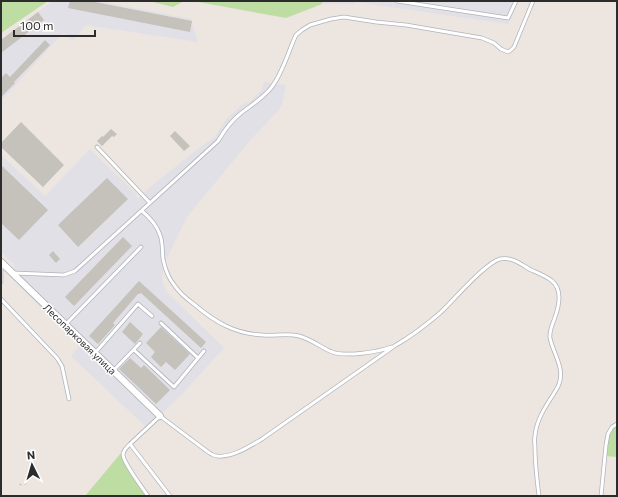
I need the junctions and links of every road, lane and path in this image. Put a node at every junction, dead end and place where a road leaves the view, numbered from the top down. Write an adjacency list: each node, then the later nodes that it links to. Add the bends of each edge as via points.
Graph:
1 (397, 1): 2 (lane, via 508,18)
2 (516, 1)
3 (533, 1): 5 (lane, via 514,47 508,52 482,38 344,17 302,30 296,35 279,77 265,94 238,115 218,141)
4 (97, 147): 5 (lane)
5 (150, 203): 6 (lane)
6 (142, 210): 9 (lane, via 75,271 64,275); 16 (lane, via 160,234 166,269 174,286 209,317 226,327 244,333 300,336 334,352 348,354 382,350)
7 (141, 247): 14 (lane)
8 (1, 263): 9 (street, Лесопарковая улица); 10 (lane)
9 (12, 273): 14 (street, Лесопарковая улица)
10 (1, 282)
11 (1, 300): 22 (lane, via 57,358 62,366)
12 (152, 316): 19 (lane, via 138,304)
13 (161, 323): 20 (lane)
14 (66, 325): 19 (street, Лесопарковая улица)
15 (140, 343): 17 (lane)
16 (396, 345): 23 (lane, via 250,446 231,454 216,456 208,452); 30 (lane, via 409,338 491,263 500,259 519,263 553,281 560,295 550,336 561,375 559,385 537,425 535,456)
17 (134, 350): 20 (lane, via 174,387); 21 (lane)
18 (204, 351): 20 (lane)
19 (95, 353): 21 (street, Лесопарковая улица)
20 (198, 358)
21 (113, 371): 23 (street, Лесопарковая улица)
22 (69, 399)
23 (160, 416): 25 (lane)
24 (617, 424): 31 (lane, via 608,434)
25 (130, 444): 28 (lane, via 124,451 124,458); 29 (lane)
26 (28, 479): 27 (path, via 26,484)
27 (18, 484)
28 (148, 496)
29 (170, 496)
30 (538, 496)
31 (602, 496)

